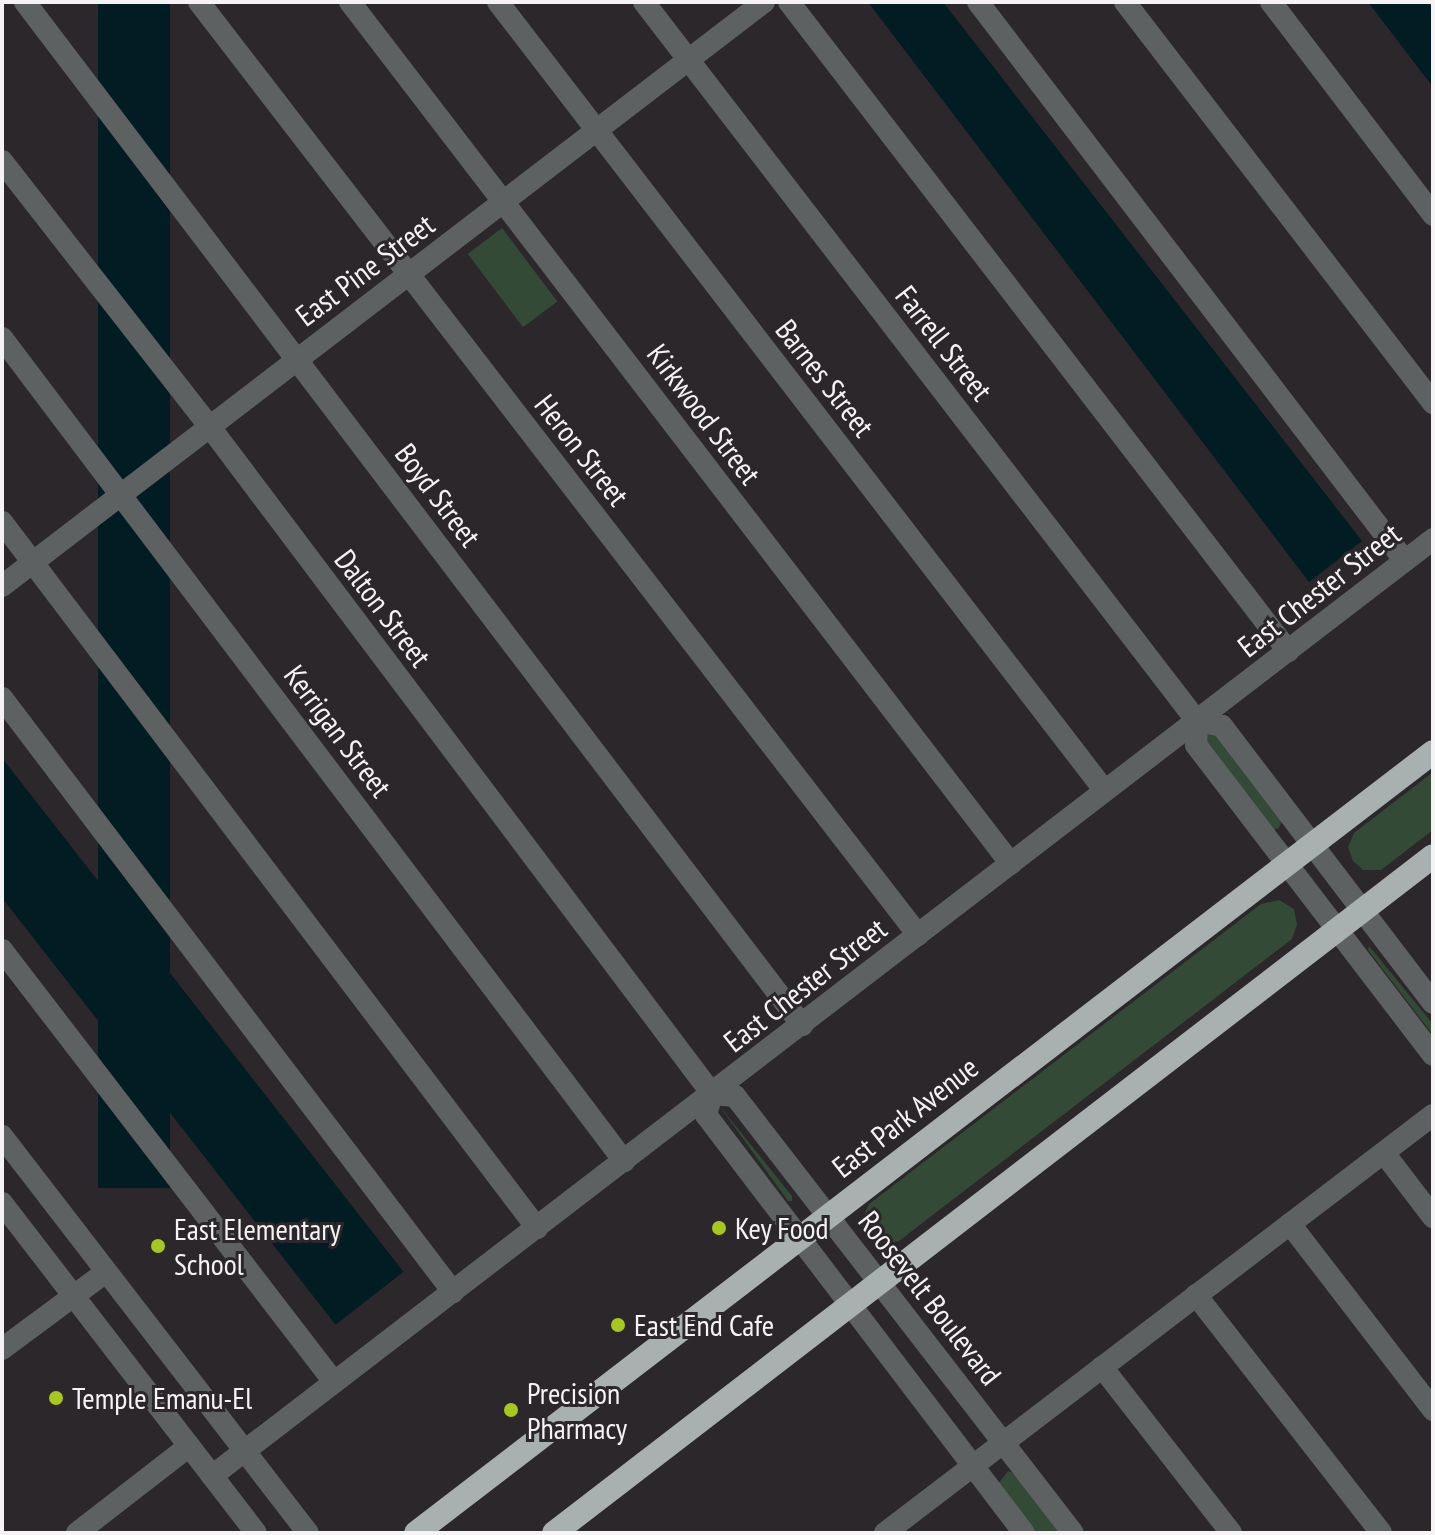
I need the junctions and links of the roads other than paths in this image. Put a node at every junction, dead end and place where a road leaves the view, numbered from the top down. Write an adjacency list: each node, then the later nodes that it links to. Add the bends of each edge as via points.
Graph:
1 (25, 2): 18 (street, Boyd Street)
2 (199, 2): 16 (street, Heron Street)
3 (350, 2): 14 (street, Kirkwood Street)
4 (498, 2): 12 (street, Barnes Street)
5 (644, 2): 11 (street, Farrell Street)
6 (764, 2): 11 (street, East Pine Street)
7 (789, 2): 27 (street)
8 (978, 2): 24 (street)
9 (1125, 2): 19 (street)
10 (1271, 2): 15 (street)
11 (689, 60): 12 (street, East Pine Street); 29 (street, Farrell Street)
12 (596, 131): 14 (street, East Pine Street); 31 (street, Barnes Street)
13 (2, 161): 20 (street, Dalton Street)
14 (504, 201): 16 (street, East Pine Street); 34 (street, Kirkwood Street)
15 (1433, 215)
16 (403, 278): 18 (street, East Pine Street); 38 (street, Heron Street)
17 (2, 338): 21 (street, Kerrigan Street)
18 (298, 359): 20 (street, East Pine Street); 41 (street, Boyd Street)
19 (1433, 403)
20 (210, 427): 21 (street, East Pine Street); 43 (street, Dalton Street)
21 (123, 494): 25 (street, East Pine Street); 47 (street, Kerrigan Street)
22 (2, 522): 25 (street)
23 (1433, 539): 24 (street, East Chester Street)
24 (1405, 561): 27 (street, East Chester Street)
25 (33, 562): 26 (street, East Pine Street); 52 (street)
26 (2, 586)
27 (1288, 651): 29 (street, East Chester Street)
28 (2, 698): 56 (street)
29 (1197, 721): 31 (street, East Chester Street); 32 (street, via 1222,726); 35 (street, via 1196,745)
30 (1433, 752): 32 (highway, East Park Avenue)
31 (1105, 791): 34 (street, East Chester Street)
32 (1313, 843): 35 (highway, East Park Avenue); 36 (street)
33 (1433, 856): 36 (highway)
34 (1011, 864): 38 (street, East Chester Street)
35 (1284, 865): 37 (street); 49 (highway, East Park Avenue)
36 (1363, 911): 37 (highway); 40 (street)
37 (1336, 932): 42 (street); 55 (highway)
38 (918, 935): 41 (street, East Chester Street)
39 (2, 950): 62 (street)
40 (1433, 1003)
41 (802, 1025): 43 (street, East Chester Street)
42 (1433, 1055)
43 (712, 1094): 47 (street, East Chester Street); 49 (street, Roosevelt Boulevard, via 735,1096); 53 (street, via 706,1115)
44 (1433, 1115): 46 (street)
45 (2, 1136): 54 (street)
46 (1384, 1153): 50 (street); 51 (street)
47 (624, 1161): 52 (street, East Chester Street)
48 (2, 1203): 58 (street)
49 (829, 1215): 53 (highway, East Park Avenue); 55 (street, Roosevelt Boulevard)
50 (1433, 1217)
51 (1290, 1224): 57 (street); 63 (street)
52 (537, 1228): 56 (street, East Chester Street)
53 (800, 1238): 59 (street); 72 (highway, East Park Avenue)
54 (106, 1272): 58 (street); 66 (street)
55 (878, 1280): 59 (highway); 64 (street, Roosevelt Boulevard)
56 (453, 1292): 62 (street, East Chester Street)
57 (1196, 1295): 61 (street); 78 (street)
58 (73, 1296): 60 (street); 65 (street)
59 (849, 1304): 67 (street); 73 (highway)
60 (2, 1349)
61 (1102, 1367): 64 (street); 77 (street)
62 (334, 1382): 66 (street, East Chester Street)
63 (1433, 1410)
64 (1003, 1442): 67 (street); 76 (street, Roosevelt Boulevard)
65 (189, 1446): 68 (street); 69 (street)
66 (245, 1451): 68 (street, East Chester Street); 71 (street)
67 (973, 1465): 74 (street); 75 (street)
68 (212, 1476): 70 (street)
69 (77, 1533)
70 (256, 1533)
71 (308, 1533)
72 (416, 1533)
73 (554, 1533)
74 (885, 1533)
75 (1024, 1533)
76 (1073, 1533)
77 (1231, 1533)
78 (1381, 1533)

